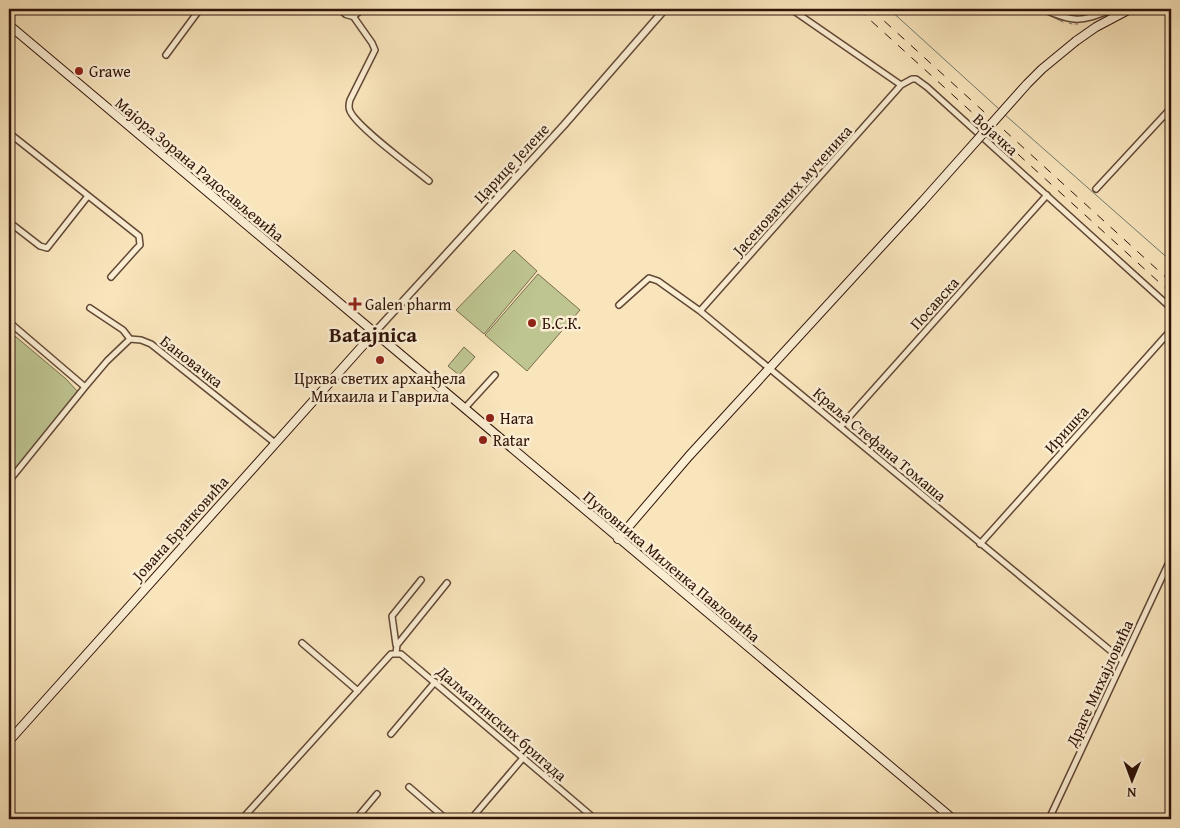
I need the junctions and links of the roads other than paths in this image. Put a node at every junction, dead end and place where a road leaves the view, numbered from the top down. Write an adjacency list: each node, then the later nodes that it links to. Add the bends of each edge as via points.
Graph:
1 (200, 9): 11 (street)
2 (340, 9): 9 (street)
3 (362, 9): 9 (street)
4 (665, 9): 27 (street, Царице Јелене)
5 (791, 9): 12 (street)
6 (1043, 9): 7 (street, via 1075,20)
7 (1114, 9)
8 (1130, 9): 29 (main road, bridge, via 1076,41 1026,84)
9 (353, 16): 15 (street, via 374,50 350,100 350,113)
10 (9, 26): 27 (main road, Мајора Зорана Радосављевића)
11 (166, 55)
12 (901, 85): 17 (street, Војачка, via 910,79 920,82); 24 (street, Јасеновачких мученика)
13 (1171, 108): 16 (street)
14 (9, 133): 18 (street)
15 (429, 181)
16 (1096, 189)
17 (1046, 195): 23 (street, Војачка); 33 (street, Посавска)
18 (88, 196): 19 (street, via 45,249); 20 (street, via 140,240 137,248)
19 (9, 222)
20 (111, 277)
21 (619, 305): 24 (street, Краља Стефана Томаша, via 645,281 653,279)
22 (90, 308): 28 (street, Бановачка)
23 (1171, 308)
24 (700, 311): 29 (street, Краља Стефана Томаша)
25 (9, 322): 31 (street)
26 (1171, 330): 37 (street, Иришка)
27 (374, 333): 32 (main road, Пуковника Миленка Павловића); 34 (main road, Јована Бранковића)
28 (130, 339): 31 (street); 34 (street, Бановачка, via 151,344)
29 (769, 368): 33 (street, Краља Стефана Томаша); 36 (main road)
30 (495, 375): 32 (street)
31 (85, 387): 35 (street)
32 (464, 409): 36 (main road, Пуковника Миленка Павловића)
33 (840, 427): 37 (street, Краља Стефана Томаша)
34 (275, 443): 48 (main road, Јована Бранковића)
35 (9, 481)
36 (618, 539): 57 (main road, Пуковника Миленка Павловића)
37 (980, 544): 44 (street, Краља Стефана Томаша)
38 (1171, 558): 44 (street, Драге Михајловића)
39 (421, 580): 42 (street, via 392,616)
40 (447, 583): 42 (street)
41 (302, 643): 46 (street)
42 (396, 645): 43 (street)
43 (393, 653): 45 (street, Далматинских бригада, via 401,654); 46 (street)
44 (1123, 661): 58 (street, Драге Михајловића)
45 (435, 682): 47 (street); 49 (street, Далматинских бригада)
46 (358, 691): 53 (street)
47 (391, 734)
48 (9, 741)
49 (523, 758): 52 (street, Далматинских бригада); 56 (street)
50 (409, 787): 55 (street)
51 (377, 794): 54 (street)
52 (591, 818)
53 (242, 819)
54 (356, 819)
55 (446, 819)
56 (471, 819)
57 (953, 819)
58 (1049, 819)

